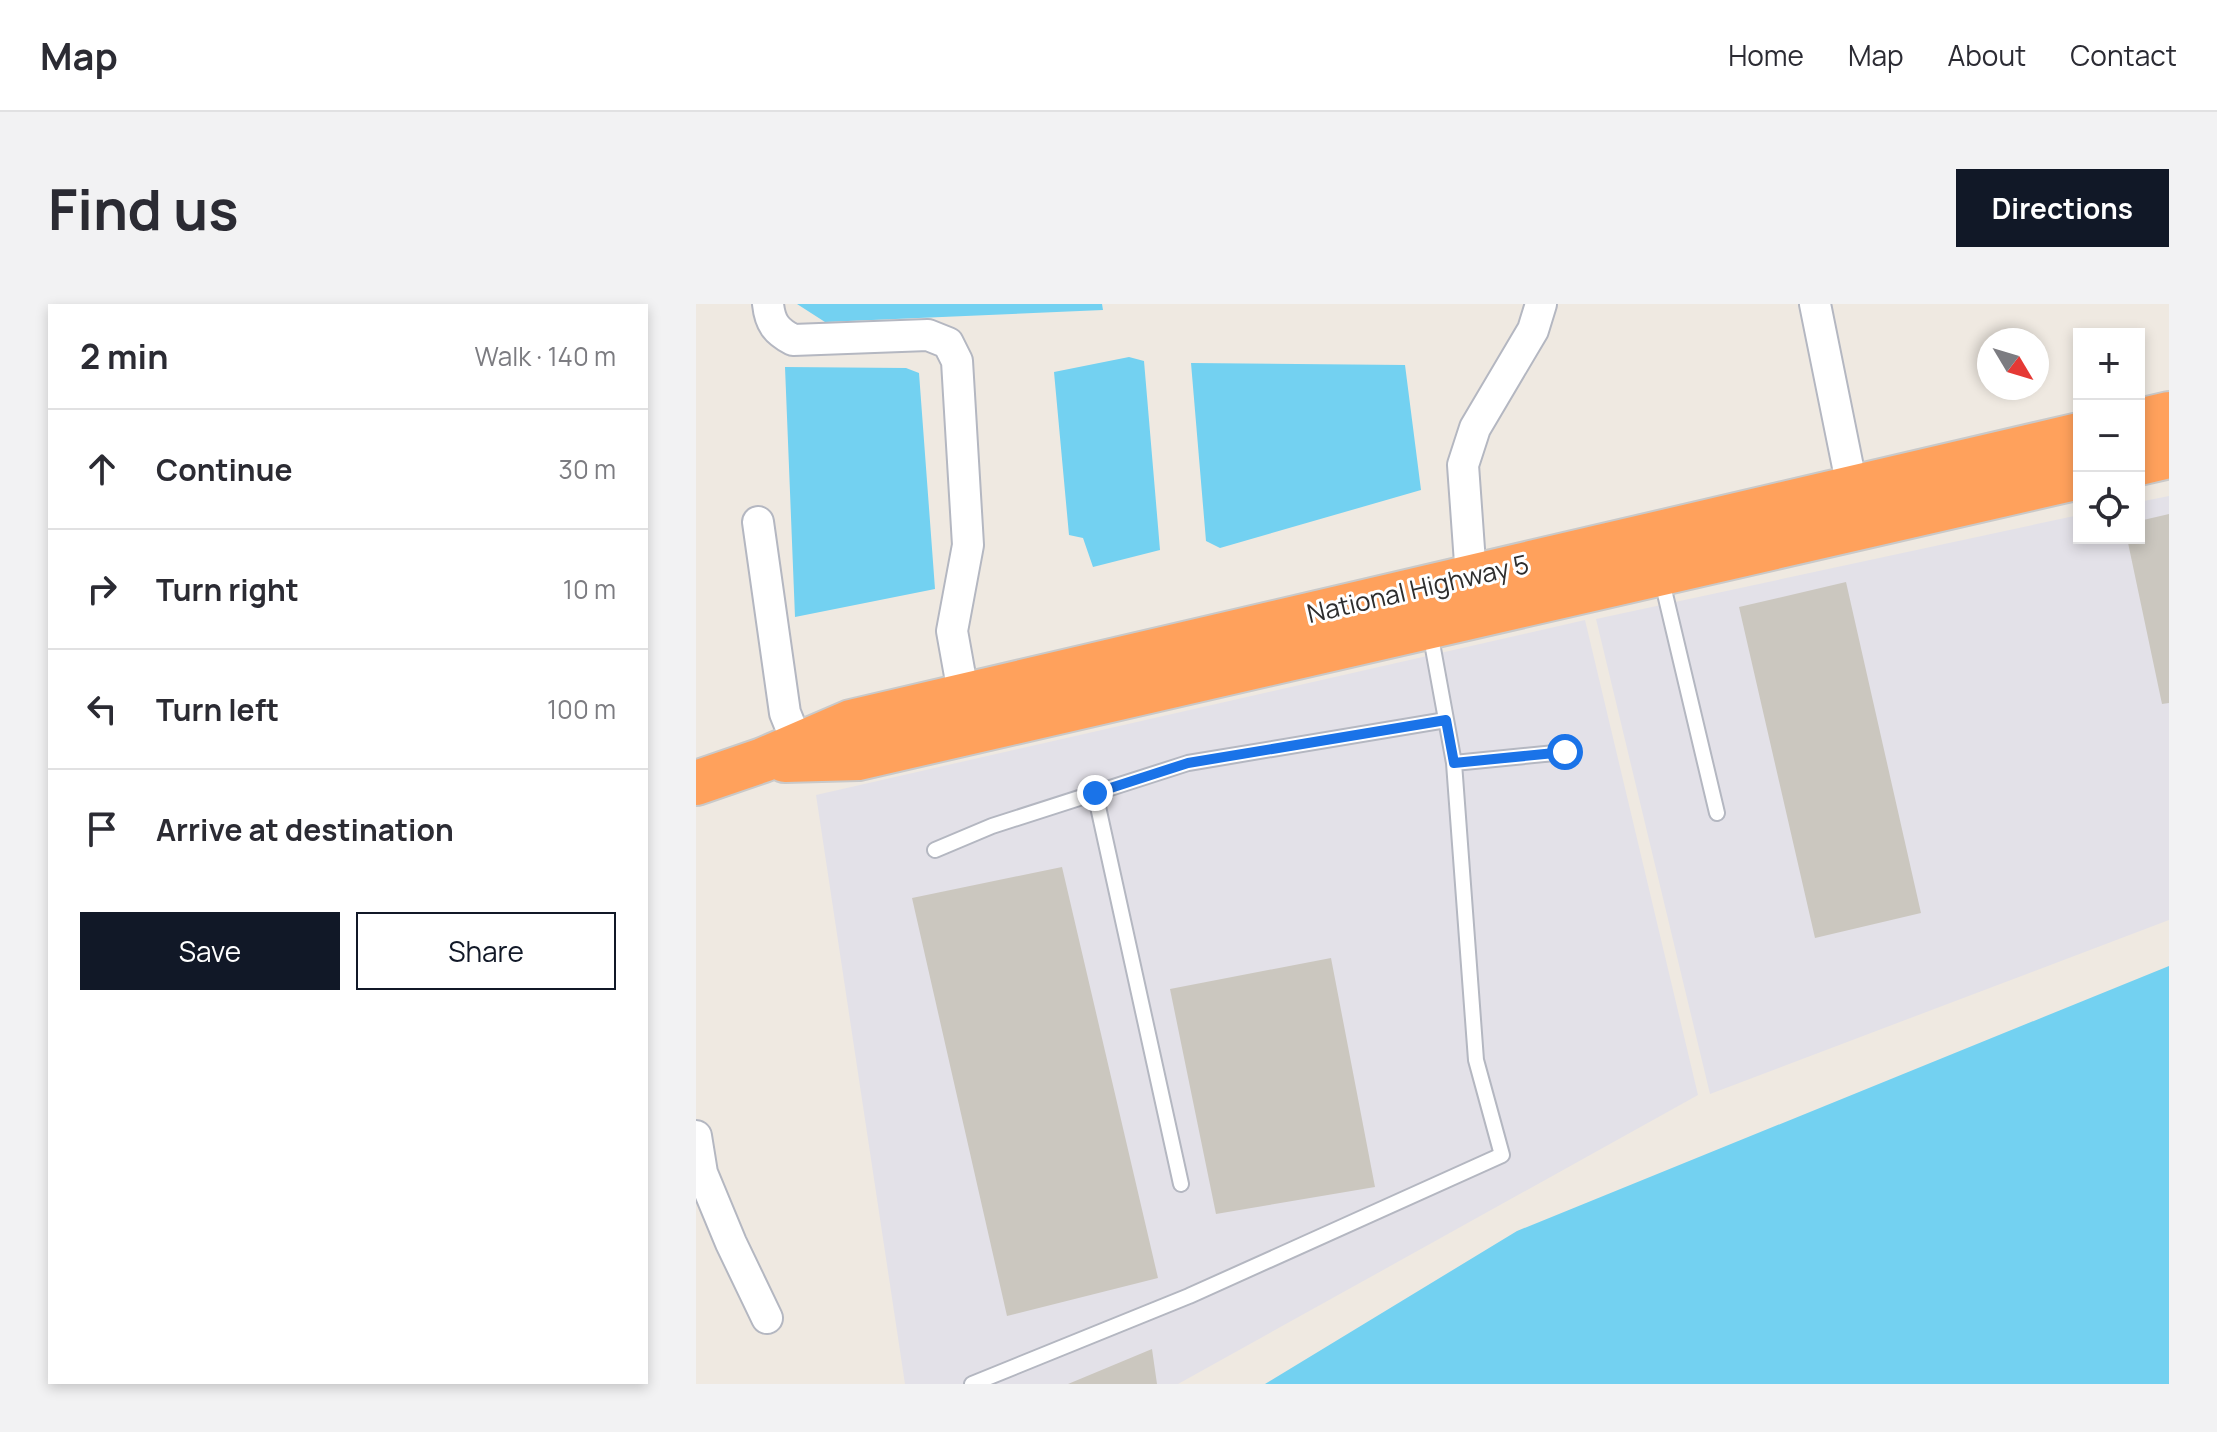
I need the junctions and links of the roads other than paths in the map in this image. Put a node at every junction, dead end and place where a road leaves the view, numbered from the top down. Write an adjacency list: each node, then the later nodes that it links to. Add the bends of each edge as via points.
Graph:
1 (768, 304): 16 (street, via 777,332 793,340 928,335 948,343 957,361 968,545 952,631)
2 (1541, 304): 14 (street, via 1533,330 1475,428 1463,465)
3 (1815, 304): 11 (street)
4 (2169, 414): 5 (highway)
5 (2145, 420)
6 (2073, 438): 10 (highway, National Highway 5)
7 (2169, 456): 8 (highway)
8 (2145, 462)
9 (2073, 477): 10 (highway, National Highway 5)
10 (1984, 478): 11 (highway, National Highway 5); 13 (highway, National Highway 5)
11 (1852, 487): 13 (highway, National Highway 5)
12 (758, 522): 18 (street, via 785,713)
13 (1655, 554): 14 (highway, National Highway 5); 15 (highway, National Highway 5); 23 (lane)
14 (1471, 577): 15 (highway, National Highway 5)
15 (1425, 608): 16 (highway, National Highway 5); 17 (lane); 18 (highway, National Highway 5, via 858,758)
16 (964, 698): 18 (highway, National Highway 5, via 851,722)
17 (1446, 720): 20 (lane); 22 (lane, via 1188,763)
18 (781, 752): 21 (highway, National Highway 5)
19 (1565, 752): 20 (lane)
20 (1454, 763): 28 (lane, via 1476,1060 1502,1155 1189,1296)
21 (696, 783)
22 (1095, 793): 24 (lane); 26 (lane)
23 (1717, 813)
24 (935, 850)
25 (696, 1136): 27 (street, via 702,1173)
26 (1181, 1184)
27 (767, 1318)
28 (972, 1384)

